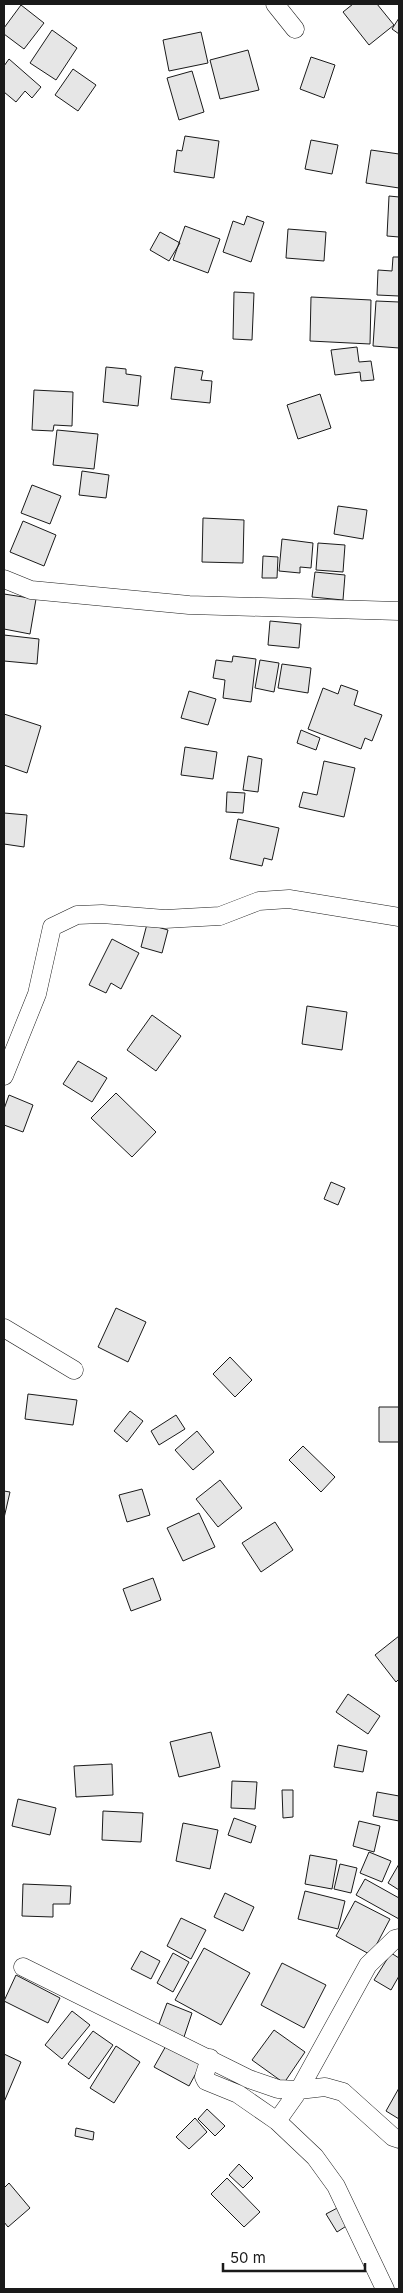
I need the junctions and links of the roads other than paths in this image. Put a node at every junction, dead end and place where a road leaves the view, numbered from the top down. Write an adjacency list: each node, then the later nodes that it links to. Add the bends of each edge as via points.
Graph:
1 (275, 4): 2 (street)
2 (295, 28)
3 (4, 579): 4 (street, via 31,590 189,605)
4 (399, 611)
5 (399, 917): 6 (street, via 289,899 259,901 220,916 165,919 102,914 62,920 52,927 36,994)
6 (4, 1076)
7 (4, 1328): 8 (street)
8 (74, 1370)
9 (399, 1938): 12 (street, via 368,1965)
10 (23, 1967): 11 (street)
11 (210, 2058): 12 (street, via 278,2089); 13 (street, via 204,2076 206,2081 238,2094)
12 (299, 2090): 13 (street); 14 (street, via 324,2087 342,2092)
13 (277, 2121): 15 (street, via 316,2157 336,2186)
14 (399, 2139)
15 (385, 2289)

